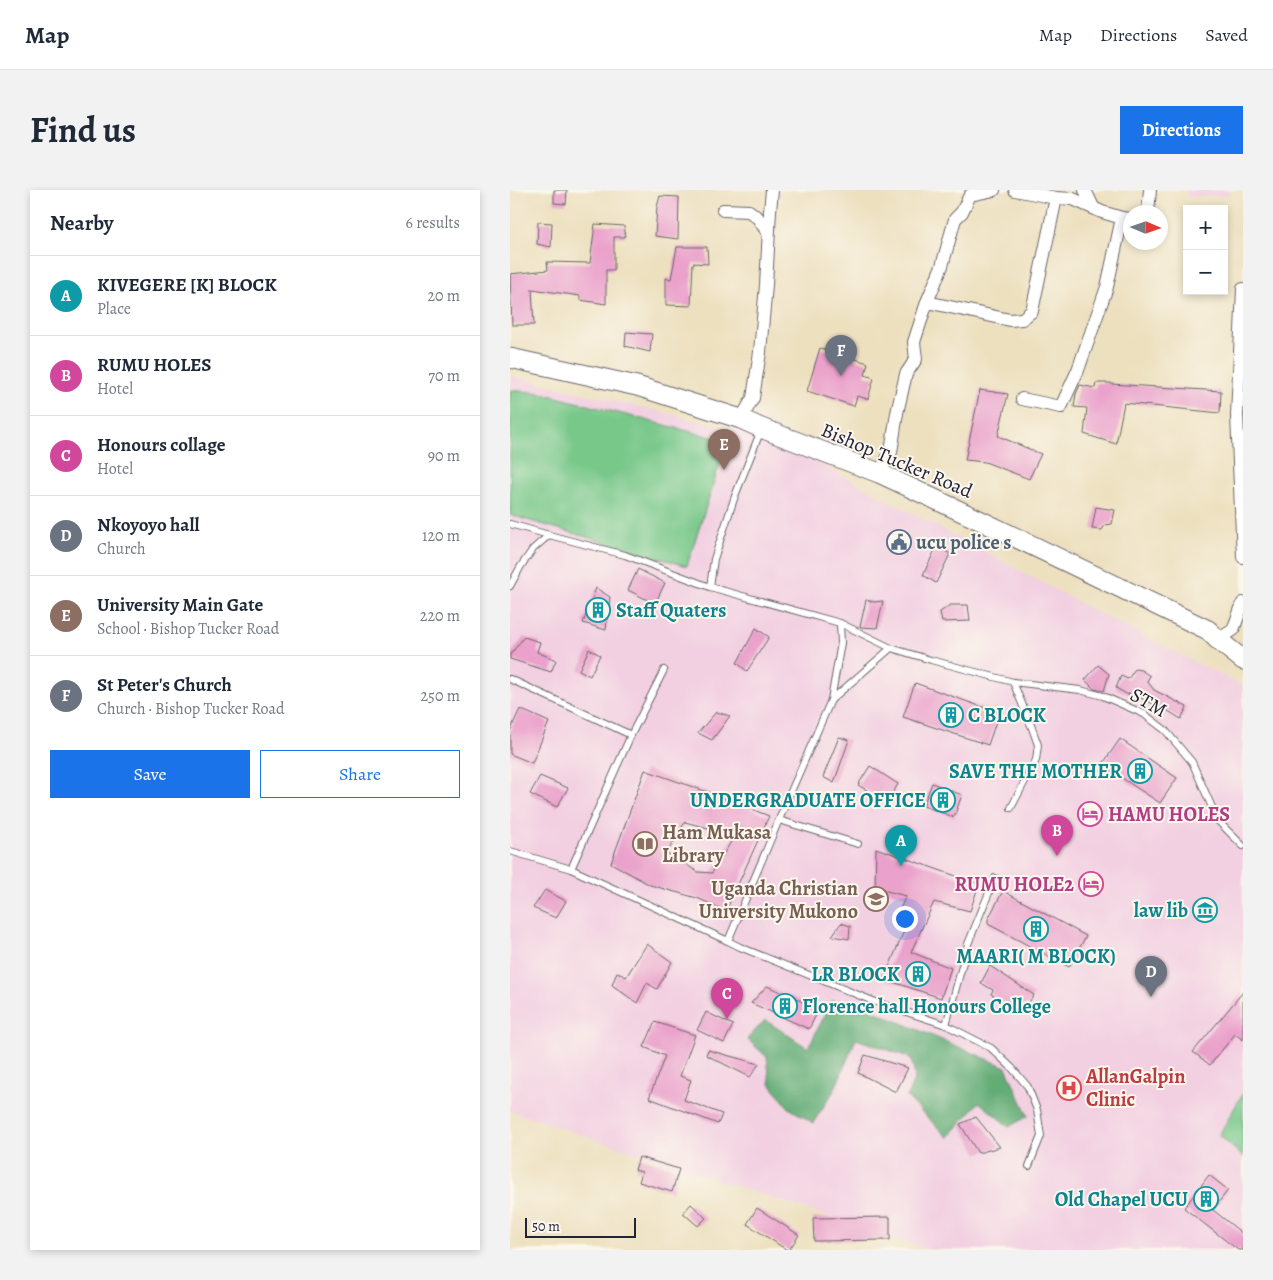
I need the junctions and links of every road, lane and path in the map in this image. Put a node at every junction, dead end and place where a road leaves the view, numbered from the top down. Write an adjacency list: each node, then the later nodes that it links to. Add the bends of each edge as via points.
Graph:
1 (772, 190): 12 (street)
2 (994, 190): 14 (street, via 970,195 962,212 954,219 942,266)
3 (1014, 190): 6 (street)
4 (1085, 190): 8 (street)
5 (1150, 190): 7 (street)
6 (1056, 198): 8 (street, via 1073,199); 14 (street, via 1032,311 1022,319 1010,320)
7 (1149, 205)
8 (1093, 208): 10 (street)
9 (723, 210): 12 (street, via 749,210)
10 (1123, 217)
11 (1123, 229): 16 (street, via 1107,287 1078,370 1061,407)
12 (768, 233): 17 (street, via 760,352 753,398)
13 (1243, 289): 22 (street, via 1237,416)
14 (927, 302): 19 (street, via 914,342 916,359 906,374 891,452)
15 (510, 358): 17 (main road, Bishop Tucker Road, via 637,386)
16 (1022, 399)
17 (741, 419): 18 (main road, Bishop Tucker Road)
18 (761, 428): 19 (main road, Bishop Tucker Road); 24 (lane, via 714,559)
19 (879, 474): 27 (main road, Bishop Tucker Road, via 1208,630)
20 (510, 524): 21 (lane, STM)
21 (549, 535): 23 (lane, via 533,549); 24 (lane, STM, via 625,555)
22 (1243, 557)
23 (510, 586)
24 (710, 587): 26 (lane, STM)
25 (1243, 603): 27 (street, via 1233,630)
26 (840, 622): 28 (lane, STM); 33 (lane)
27 (1218, 640): 29 (main road, Bishop Tucker Road)
28 (891, 648): 32 (lane, STM); 33 (lane)
29 (1243, 660)
30 (664, 670): 34 (lane)
31 (510, 679): 34 (lane)
32 (1013, 682): 35 (lane, via 1038,745 1036,760); 38 (lane, STM, via 1080,690 1144,714 1166,730 1192,762 1218,821)
33 (831, 700): 36 (lane)
34 (631, 735): 40 (lane)
35 (1011, 808)
36 (779, 820): 37 (lane); 42 (lane)
37 (858, 844)
38 (1243, 846)
39 (510, 851): 40 (lane)
40 (571, 869): 42 (lane)
41 (995, 878): 43 (lane, via 968,944)
42 (728, 941): 43 (lane, via 873,1001)
43 (946, 1025): 44 (lane, via 991,1048 1028,1087 1037,1110 1041,1136)
44 (1029, 1166)

